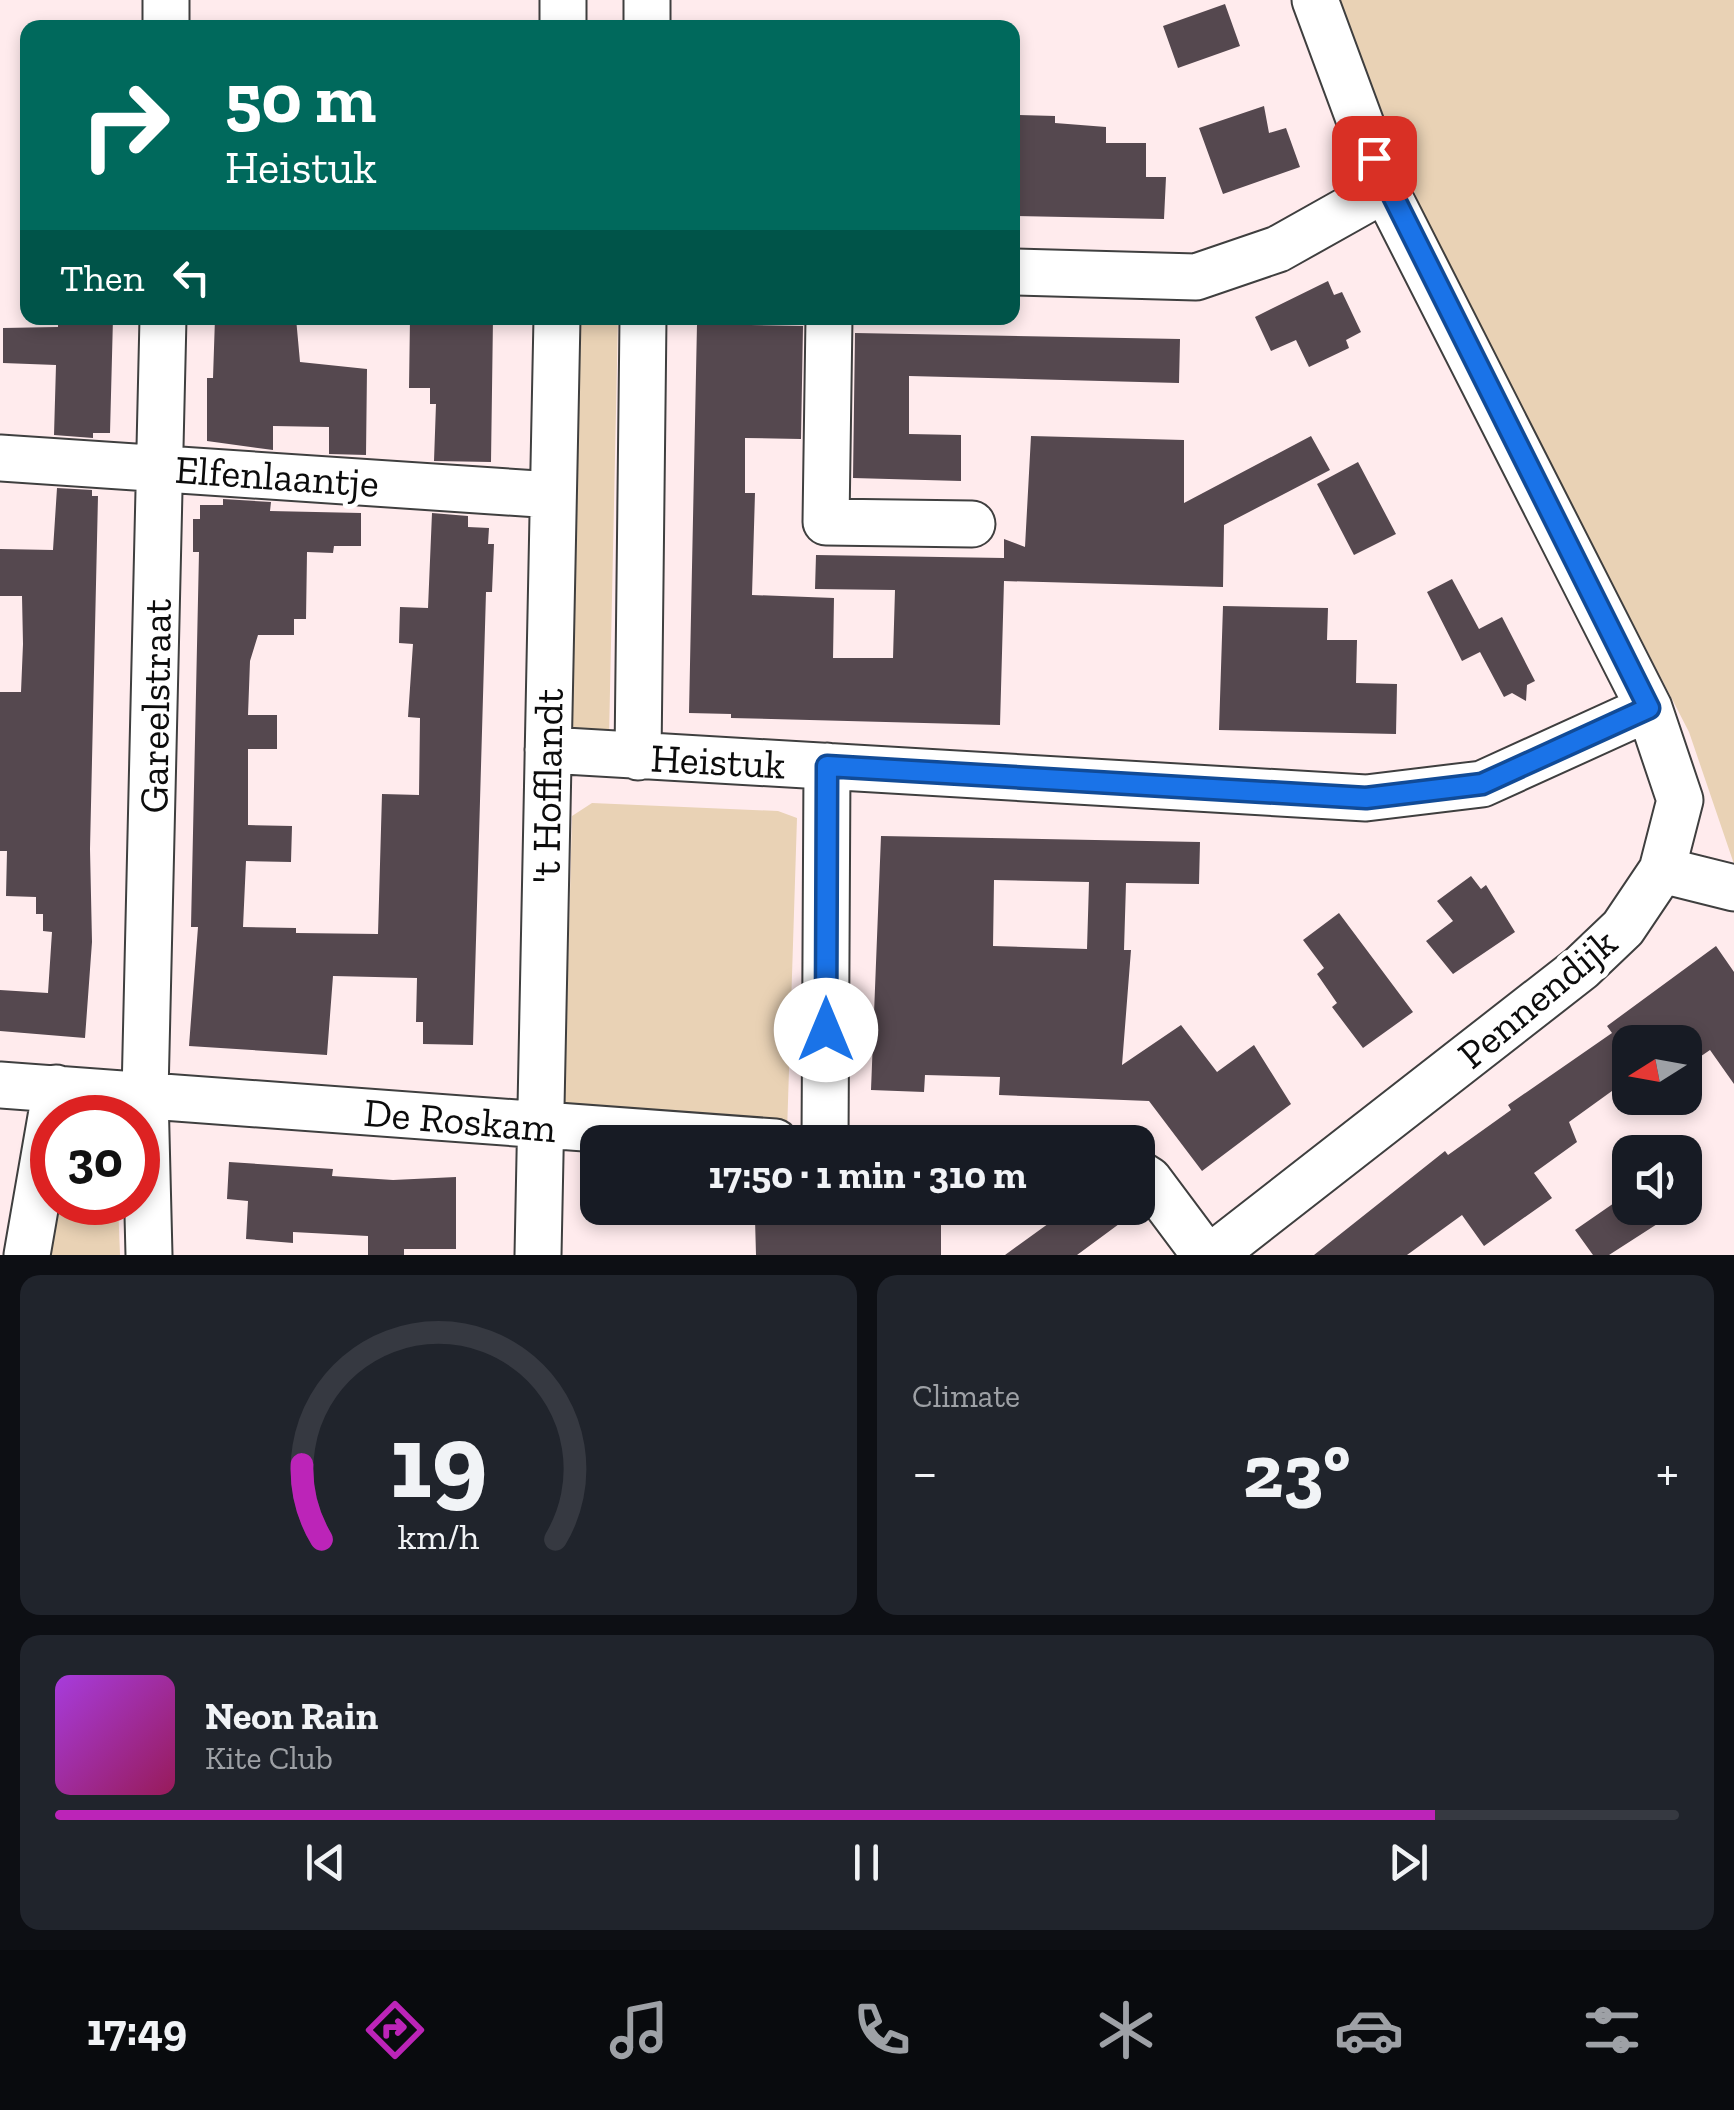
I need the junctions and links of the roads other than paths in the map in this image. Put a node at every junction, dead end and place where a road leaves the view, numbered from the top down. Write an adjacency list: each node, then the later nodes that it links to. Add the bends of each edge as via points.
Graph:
1 (1314, 0): 2 (street, Pennendijk)
2 (1386, 189): 3 (street, via 1278,249 1196,276); 12 (street, Pennendijk)
3 (1020, 272)
4 (162, 325): 9 (street, Gareelstraat)
5 (557, 325): 10 (street, 't Hofflandt)
6 (643, 325): 14 (street)
7 (830, 325): 11 (street, via 826,522)
8 (0, 458): 9 (street, Elfenlaantje)
9 (161, 468): 10 (street, Elfenlaantje); 20 (street, Gareelstraat)
10 (553, 495): 13 (street, 't Hofflandt)
11 (972, 524)
12 (1649, 708): 15 (street, Heistuk, via 1482,784 1366,798); 16 (street, Pennendijk, via 1680,800)
13 (548, 750): 14 (street, Heistuk); 22 (street, 't Hofflandt)
14 (638, 757): 15 (street, Heistuk)
15 (827, 766): 21 (street)
16 (1662, 870): 17 (street); 28 (street, Pennendijk, via 1623,928 1581,968)
17 (1734, 888)
18 (0, 1085): 19 (street, De Roskam)
19 (56, 1088): 20 (street, De Roskam); 25 (street)
20 (145, 1094): 22 (street, De Roskam); 26 (street)
21 (826, 1125)
22 (540, 1127): 23 (street, De Roskam); 27 (street, 't Hofflandt)
23 (580, 1130)
24 (1155, 1188): 28 (street)
25 (27, 1255)
26 (149, 1255)
27 (538, 1255)
28 (1209, 1255)

